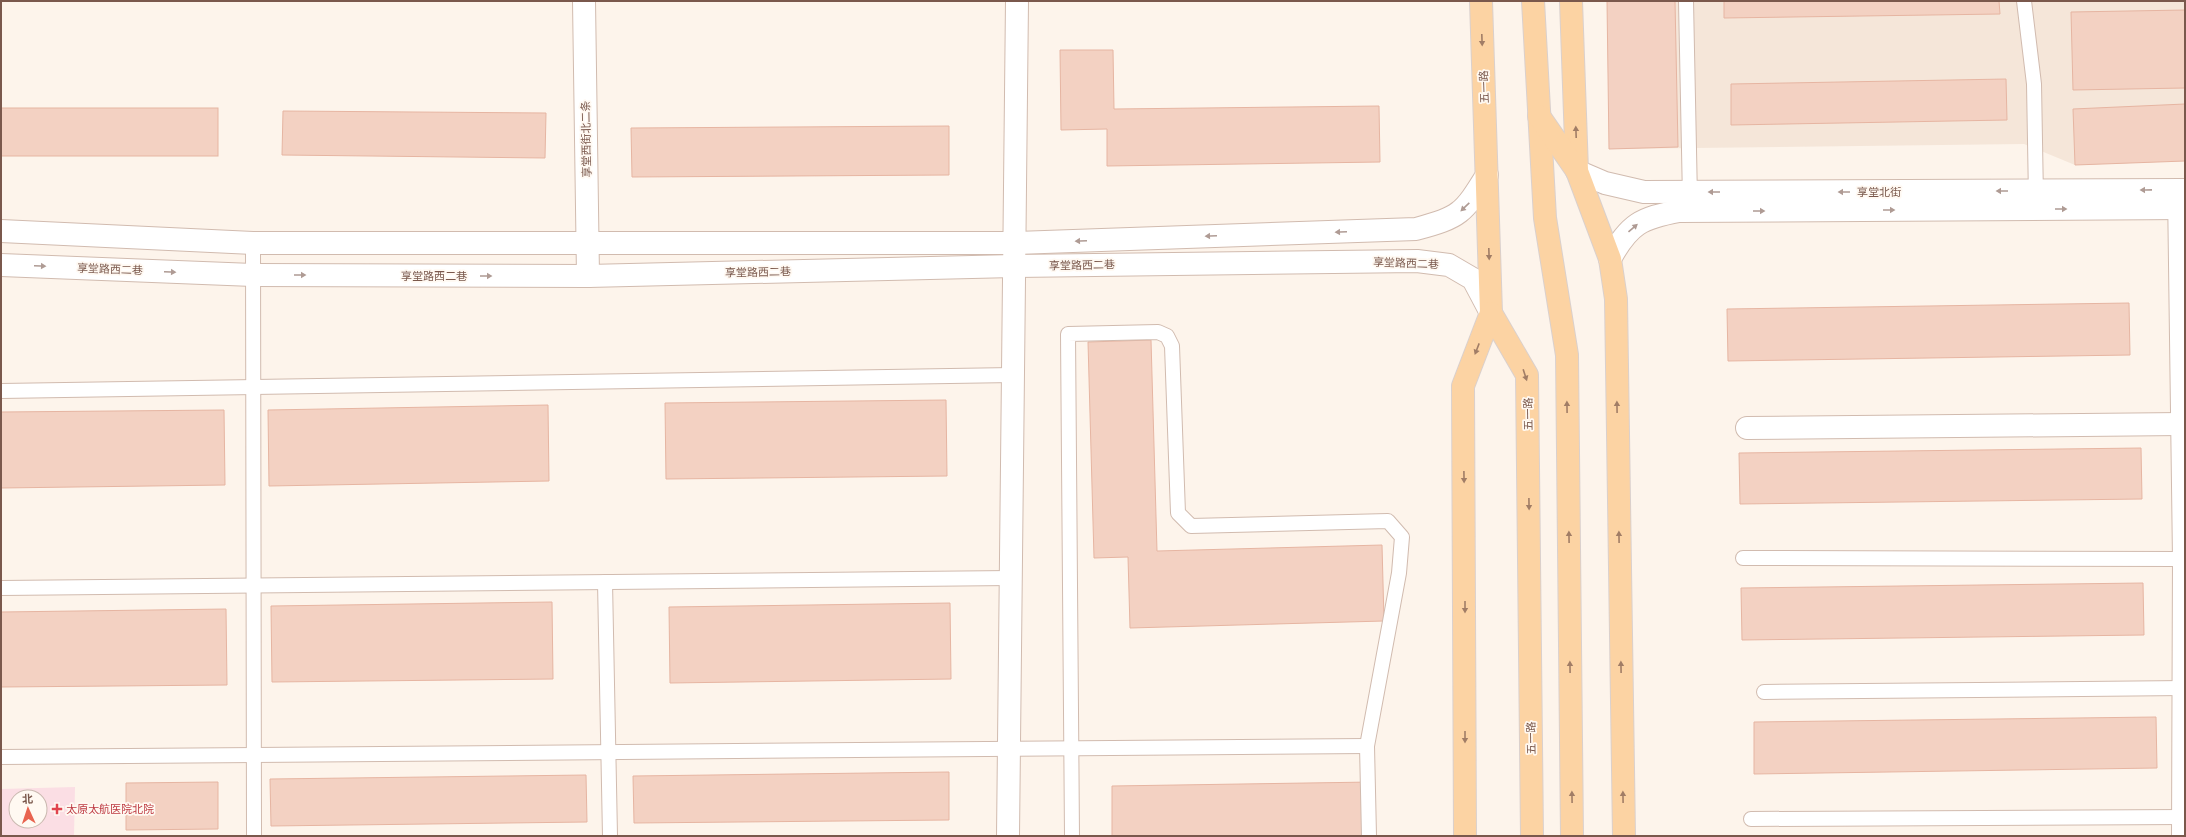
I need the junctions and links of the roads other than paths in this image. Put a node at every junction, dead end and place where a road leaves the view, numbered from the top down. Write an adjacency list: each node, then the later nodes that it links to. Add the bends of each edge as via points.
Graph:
1 (584, 1): 15 (street, 享堂西街北二条)
2 (1017, 1): 17 (street)
3 (1482, 1): 10 (main road, 五一路, one-way to 10)
4 (1533, 1): 8 (main road)
5 (1571, 1): 9 (main road, one-way to 5)
6 (1686, 1): 13 (lane)
7 (2024, 1): 12 (lane, via 2034,84)
8 (1539, 116): 9 (main road); 53 (main road, one-way to 8, via 1567,355 1545,218)
9 (1577, 171): 13 (street, 享堂北街, via 1605,183); 18 (main road)
10 (1487, 176): 17 (street, one-way to 17, via 1467,207 1448,221 1416,229); 23 (main road, 五一路, one-way to 23)
11 (2182, 199): 12 (street, 享堂北街); 25 (street)
12 (2036, 200): 13 (street, 享堂北街)
13 (1690, 202): 18 (street, 享堂北街, one-way to 13, via 1619,243 1634,226)
14 (1, 231): 16 (street)
15 (588, 242): 16 (street); 17 (street); 22 (street, 享堂西街北二条)
16 (253, 243): 21 (lane)
17 (1015, 243): 20 (street)
18 (1610, 259): 54 (main road, one-way to 18, via 1616,299)
19 (1, 265): 21 (street, 享堂路西二巷, one-way to 21)
20 (1014, 266): 22 (street, 享堂路西二巷); 23 (street, 享堂路西二巷, via 1417,261 1449,265 1473,279); 24 (street)
21 (253, 275): 22 (street, 享堂路西二巷, one-way to 22); 26 (lane)
22 (588, 276)
23 (1491, 313): 51 (main road, one-way to 51, via 1463,386); 52 (main road, 五一路, one-way to 52, via 1527,376)
24 (1013, 375): 26 (lane); 32 (street)
25 (2183, 377): 28 (street)
26 (253, 387): 27 (lane); 34 (lane)
27 (1, 391)
28 (2182, 424): 29 (street); 31 (street)
29 (1747, 428)
30 (1743, 558): 31 (lane)
31 (2185, 558): 36 (street)
32 (1010, 578): 33 (lane); 39 (street)
33 (605, 582): 34 (lane); 41 (lane)
34 (254, 586): 35 (lane); 42 (lane)
35 (1, 588)
36 (2184, 688): 37 (lane); 45 (street)
37 (1764, 692)
38 (1367, 746): 40 (lane); 40 (lane, via 1399,573 1402,537 1388,521 1191,526 1178,513 1172,346 1167,336 1158,332 1068,334); 50 (lane)
39 (1008, 749): 40 (lane); 41 (lane); 48 (street)
40 (1072, 749): 49 (lane)
41 (609, 752): 42 (lane); 47 (lane)
42 (254, 755): 43 (lane); 46 (lane)
43 (1, 757)
44 (1751, 820): 45 (lane)
45 (2184, 823)
46 (254, 836)
47 (610, 836)
48 (1008, 836)
49 (1072, 836)
50 (1369, 836)
51 (1465, 836)
52 (1532, 836)
53 (1572, 836)
54 (1624, 836)

